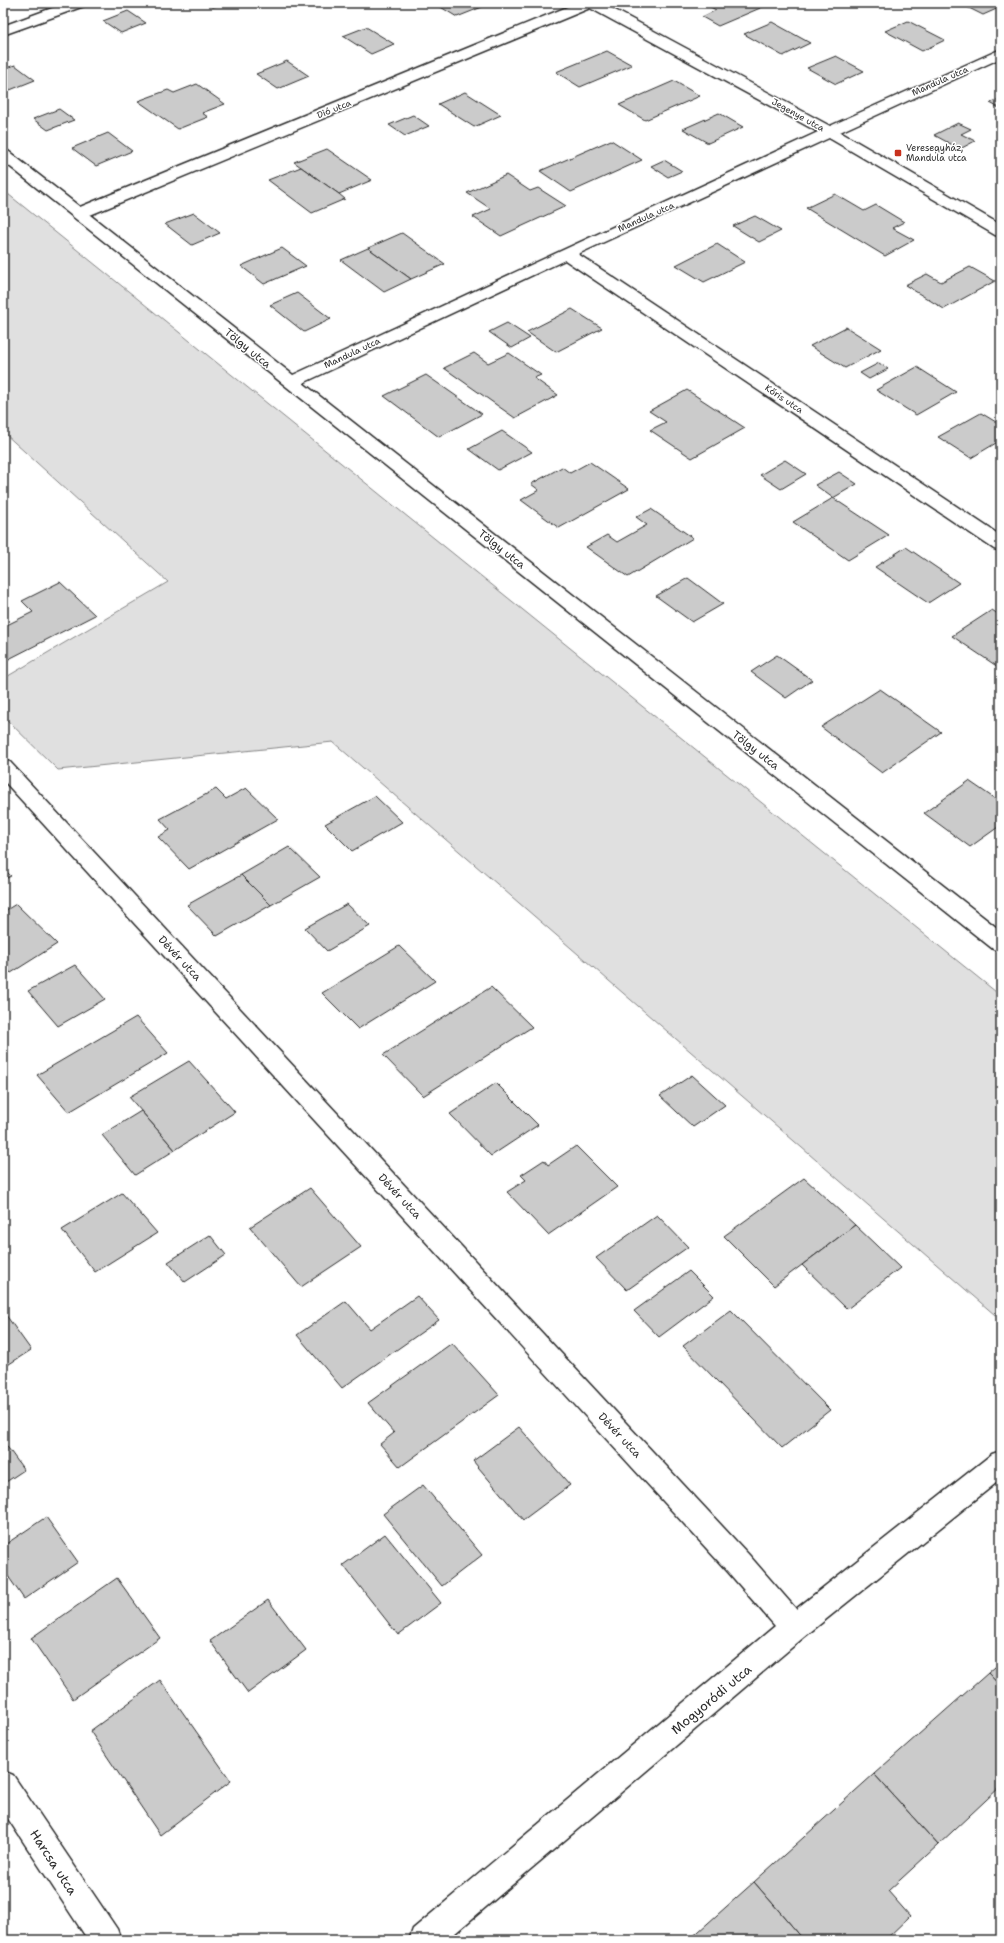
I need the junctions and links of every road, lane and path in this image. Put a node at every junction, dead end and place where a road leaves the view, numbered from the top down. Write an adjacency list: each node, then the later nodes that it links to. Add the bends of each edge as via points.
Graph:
1 (79, 3): 3 (street)
2 (590, 3): 5 (street, Jegenye utca); 7 (street, Dió utca)
3 (3, 31)
4 (1001, 53): 5 (street, Mandula utca)
5 (829, 132): 8 (street, Jegenye utca); 9 (street, Mandula utca)
6 (3, 154): 7 (street, Tölgy utca)
7 (78, 214): 10 (street, Tölgy utca)
8 (1001, 232)
9 (566, 253): 10 (street, Mandula utca); 11 (street, Kőris utca)
10 (291, 382): 13 (street, Tölgy utca)
11 (1001, 545)
12 (3, 766): 15 (street, Dévér utca, via 739,1564)
13 (1001, 943)
14 (1001, 1463): 15 (street, Mogyoródi utca)
15 (794, 1628): 18 (street, Mogyoródi utca)
16 (3, 1785): 17 (street, Harcsa utca)
17 (106, 1940)
18 (424, 1940)

